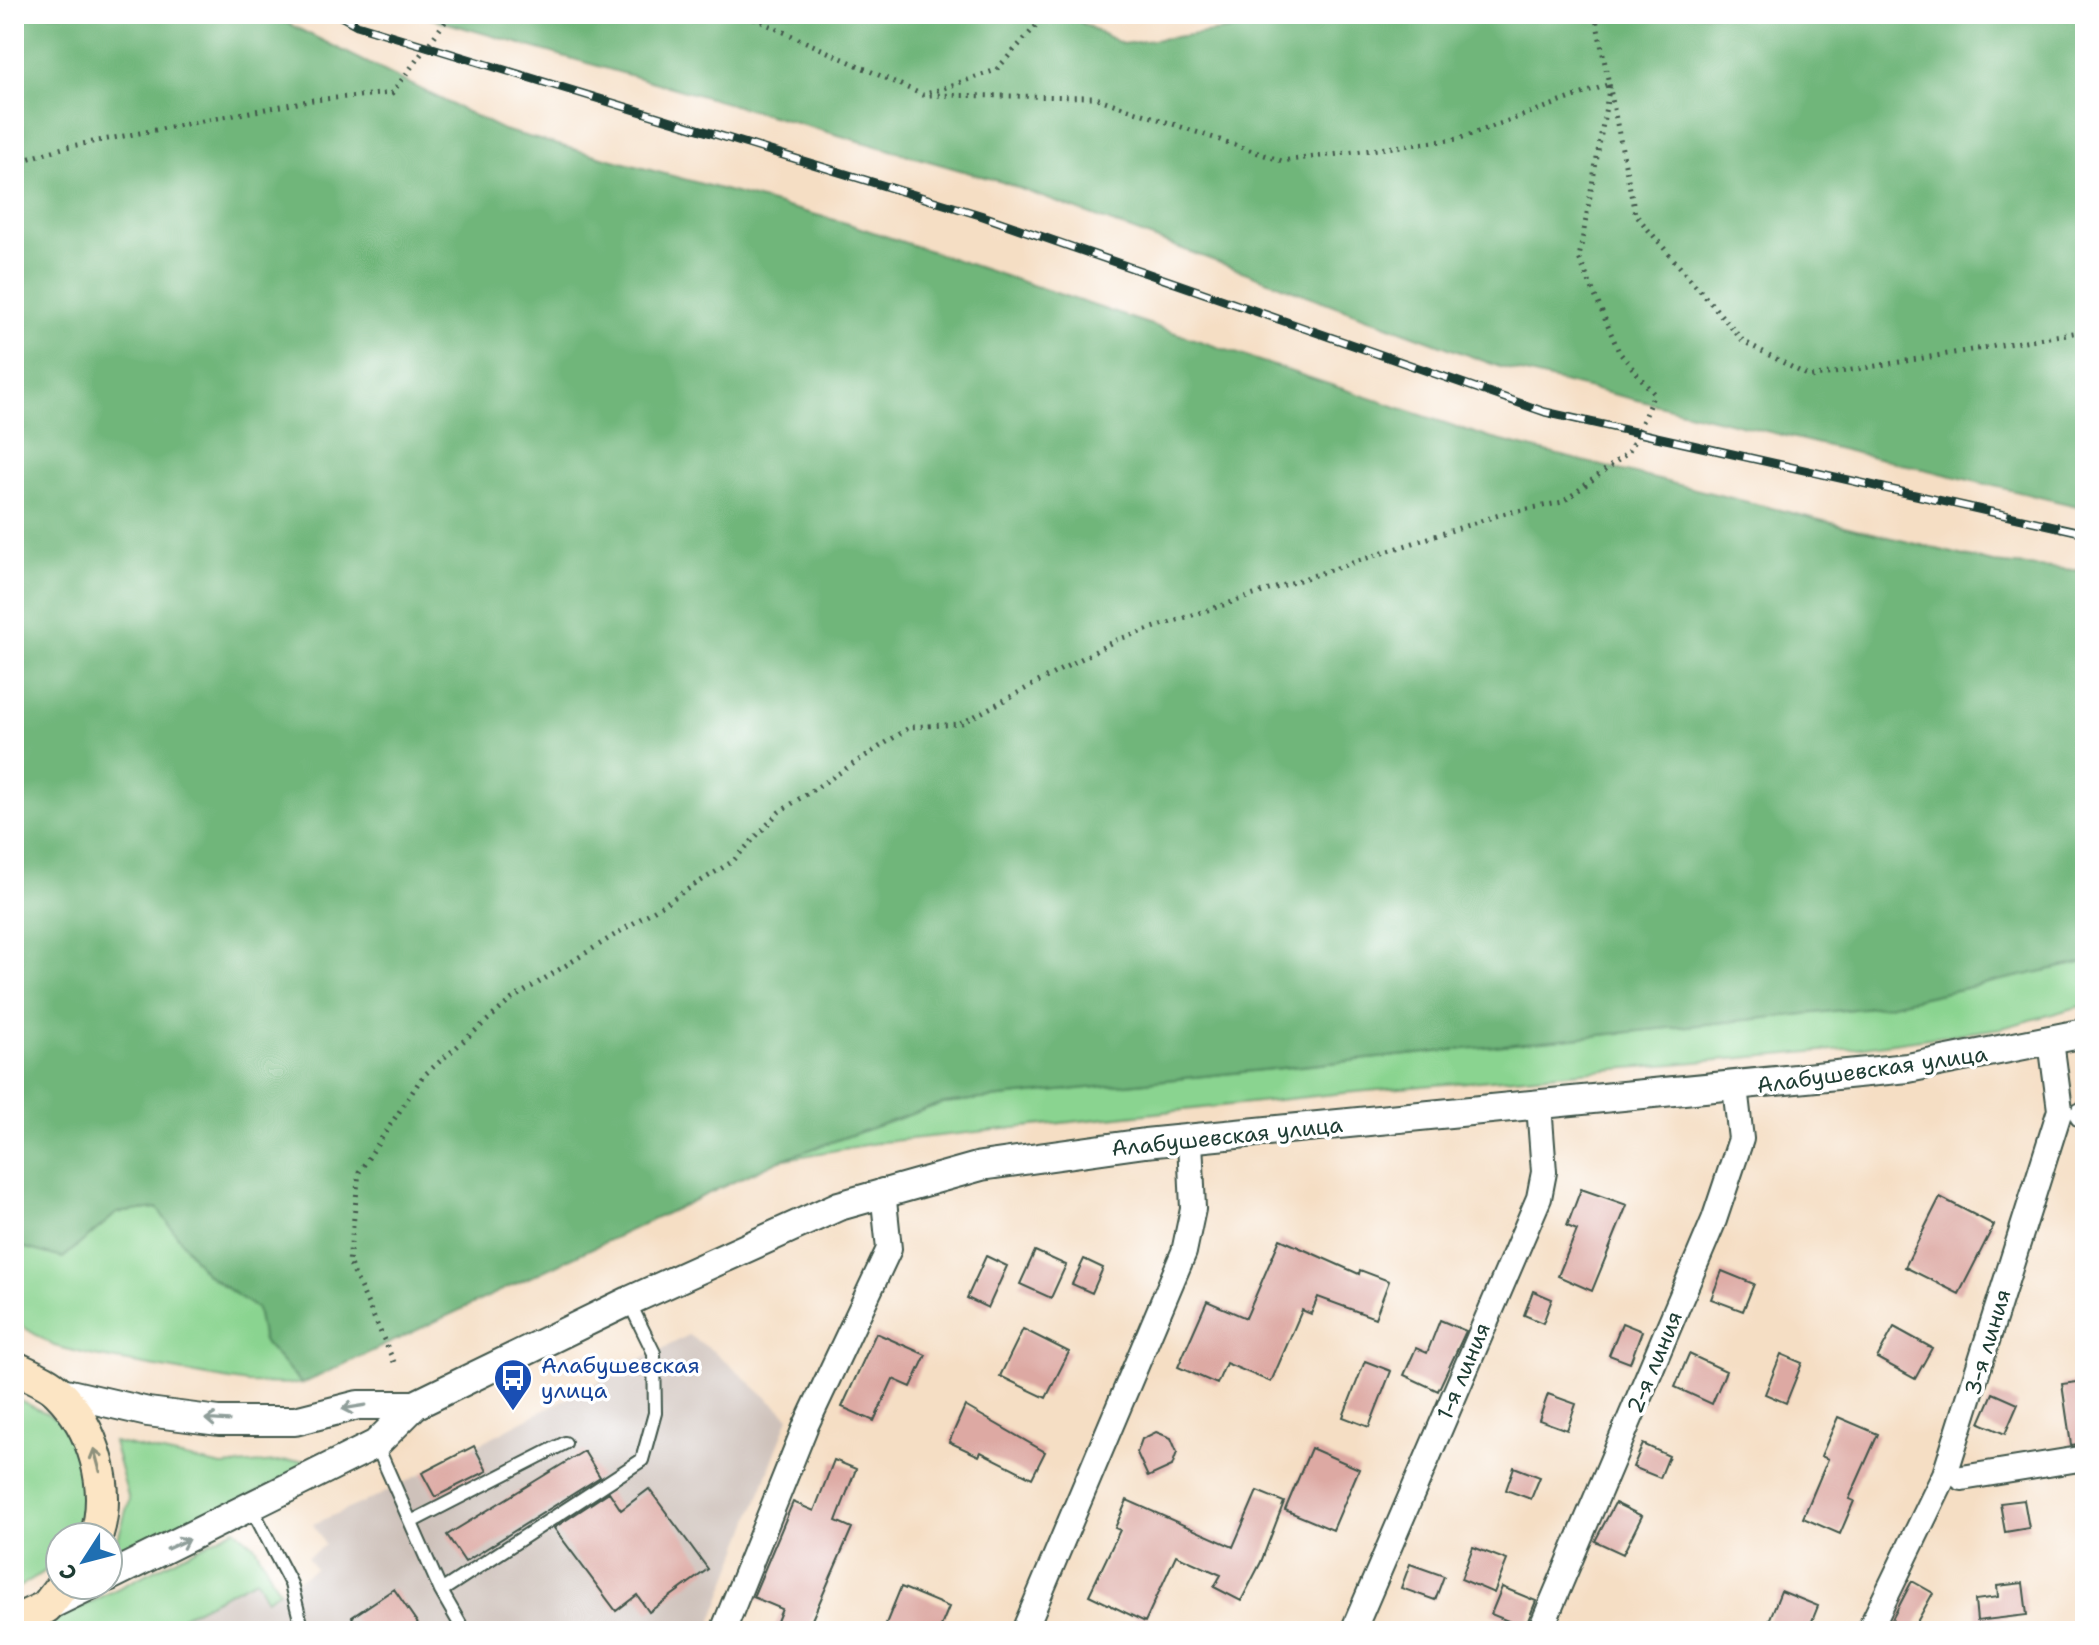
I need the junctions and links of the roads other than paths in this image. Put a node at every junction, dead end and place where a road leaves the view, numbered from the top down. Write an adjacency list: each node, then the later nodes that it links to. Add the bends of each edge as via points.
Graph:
1 (2085, 1033): 2 (street, Алабушевская улица)
2 (2051, 1041): 3 (street, Алабушевская улица, via 1908,1068); 28 (street, 3-я линия, via 2060,1110 1945,1474)
3 (1735, 1087): 4 (street, Алабушевская улица); 27 (street, 2-я линия, via 1741,1139 1714,1220)
4 (1539, 1105): 5 (street, Алабушевская улица); 26 (street, 1-я линия, via 1544,1172 1539,1198)
5 (1190, 1140): 6 (street, Алабушевская улица, via 1028,1157); 25 (street, via 1193,1209 1184,1252)
6 (883, 1191): 7 (street, Алабушевская улица, via 775,1233); 24 (street, via 889,1249 806,1425)
7 (629, 1301): 10 (street, Алабушевская улица); 19 (lane, via 654,1353 655,1413 642,1460)
8 (14, 1367): 9 (main road, Алабушевская улица)
9 (57, 1391): 10 (street, Алабушевская улица, one-way to 9, via 358,1405 295,1421 219,1421 148,1412); 16 (main road, one-way to 9, via 101,1474 92,1443)
10 (415, 1405): 12 (street, Алабушевская улица)
11 (565, 1443): 17 (lane)
12 (376, 1444): 15 (street, Алабушевская улица); 17 (lane)
13 (2085, 1458): 14 (street)
14 (1962, 1478)
15 (252, 1509): 18 (street, Алабушевская улица, one-way to 15); 22 (lane, via 291,1584)
16 (97, 1521)
17 (411, 1522): 19 (lane)
18 (124, 1569)
19 (441, 1591): 23 (lane)
20 (46, 1601): 21 (main road)
21 (14, 1622)
22 (303, 1631)
23 (464, 1631)
24 (723, 1631)
25 (1024, 1631)
26 (1353, 1631)
27 (1540, 1631)
28 (1869, 1631)

